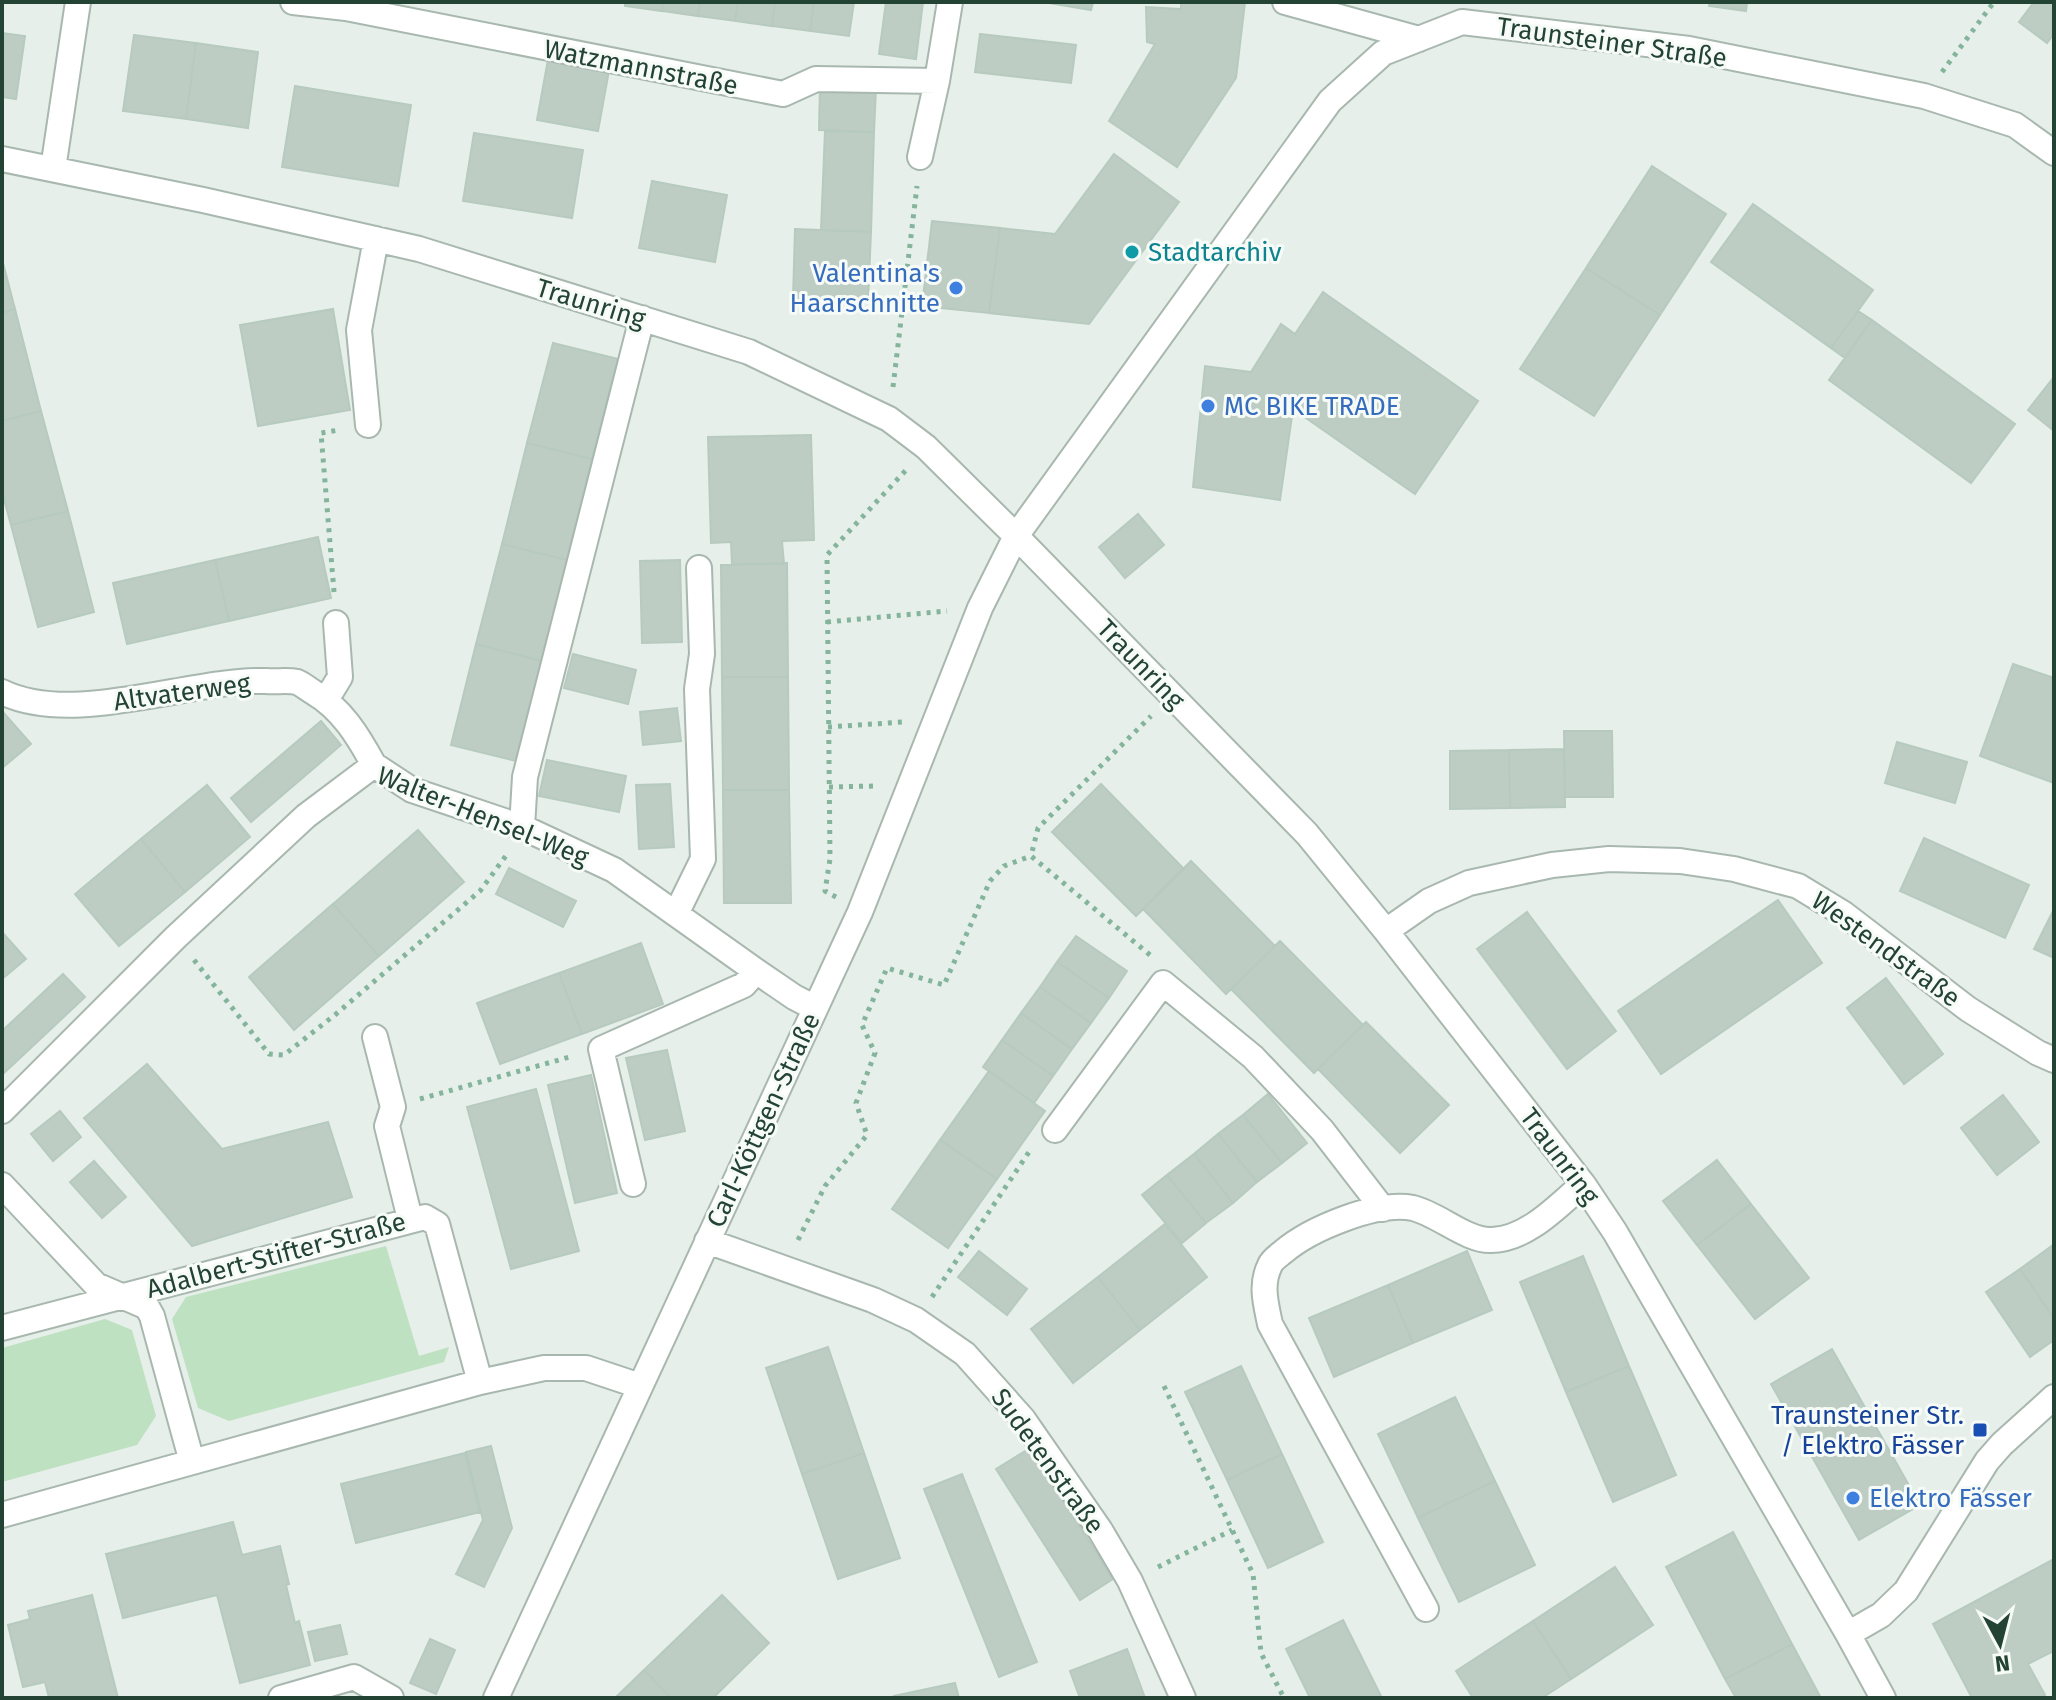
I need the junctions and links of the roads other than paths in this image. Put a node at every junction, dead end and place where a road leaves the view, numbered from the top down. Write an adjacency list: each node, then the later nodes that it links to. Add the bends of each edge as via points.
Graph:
1 (78, 2): 11 (street)
2 (293, 2): 7 (street, Watzmannstraße, via 783,94 816,79)
3 (950, 2): 7 (street)
4 (1285, 2): 6 (street)
5 (1463, 12): 6 (street, Traunsteiner Straße); 8 (street, Traunsteiner Straße, via 1689,49 1924,96 2015,125)
6 (1419, 39): 15 (street, Traunsteiner Straße, via 1383,53 1330,101)
7 (937, 81): 9 (street)
8 (2054, 153)
9 (920, 157)
10 (2, 159): 11 (street, Traunring)
11 (53, 169): 12 (street, Traunring)
12 (376, 239): 13 (street, Traunring); 14 (street, via 359,330)
13 (642, 318): 15 (street, Traunring, via 749,352 889,419 926,447); 21 (street, via 525,777)
14 (368, 425)
15 (1016, 536): 23 (street, Traunring, via 1307,834); 25 (street, Carl-Köttgen-Straße, via 980,608 860,912)
16 (699, 568): 22 (street, via 703,859)
17 (336, 623): 19 (street, via 340,677)
18 (2, 692): 19 (street, Altvaterweg, via 53,705 242,681 297,682)
19 (326, 700): 20 (street, Altvaterweg, via 357,734)
20 (374, 765): 21 (street, Walter-Hensel-Weg, via 412,790); 28 (street, Walter-Hensel-Weg, via 306,816)
21 (522, 827): 22 (street, Walter-Hensel-Weg, via 614,870)
22 (676, 914): 24 (street, Walter-Hensel-Weg)
23 (1386, 931): 27 (street, Westendstraße, via 1429,901 1469,883 1552,865 1609,859 1734,869 1798,886 1844,914 1968,1009); 31 (street, Traunring)
24 (756, 971): 25 (street, Walter-Hensel-Weg); 30 (street, via 744,985 601,1049)
25 (815, 1008): 35 (street, Carl-Köttgen-Straße)
26 (375, 1037): 34 (street, via 393,1107 387,1126)
27 (2054, 1060)
28 (2, 1111)
29 (1055, 1130): 33 (street, via 1163,983 1253,1057 1322,1130)
30 (633, 1184)
31 (1583, 1184): 33 (street, via 1529,1228 1506,1239 1488,1241 1410,1208); 44 (street, Traunring)
32 (2, 1185): 36 (street, via 96,1285)
33 (1383, 1209): 43 (street, via 1322,1227 1290,1246 1270,1263 1263,1289 1270,1324)
34 (410, 1219): 36 (street, Adalbert-Stifter-Straße); 38 (street, Adalbert-Stifter-Straße, via 425,1217 437,1224)
35 (707, 1241): 39 (street, Carl-Köttgen-Straße); 48 (street, Sudetenstraße, via 873,1300 916,1320 965,1354 1023,1419 1100,1530 1130,1581)
36 (121, 1296): 37 (street, Adalbert-Stifter-Straße); 41 (street, via 147,1307 152,1316)
37 (2, 1328)
38 (480, 1382): 39 (street, via 544,1368 586,1368); 41 (street)
39 (640, 1386): 47 (street, Carl-Köttgen-Straße)
40 (2054, 1397): 44 (street, via 1987,1461 1906,1591 1881,1615)
41 (192, 1462): 42 (street)
42 (2, 1515)
43 (1426, 1609)
44 (1848, 1634): 49 (street, Traunring)
45 (281, 1698): 46 (street, via 354,1677)
46 (391, 1698)
47 (496, 1698)
48 (1183, 1698)
49 (1883, 1698)

